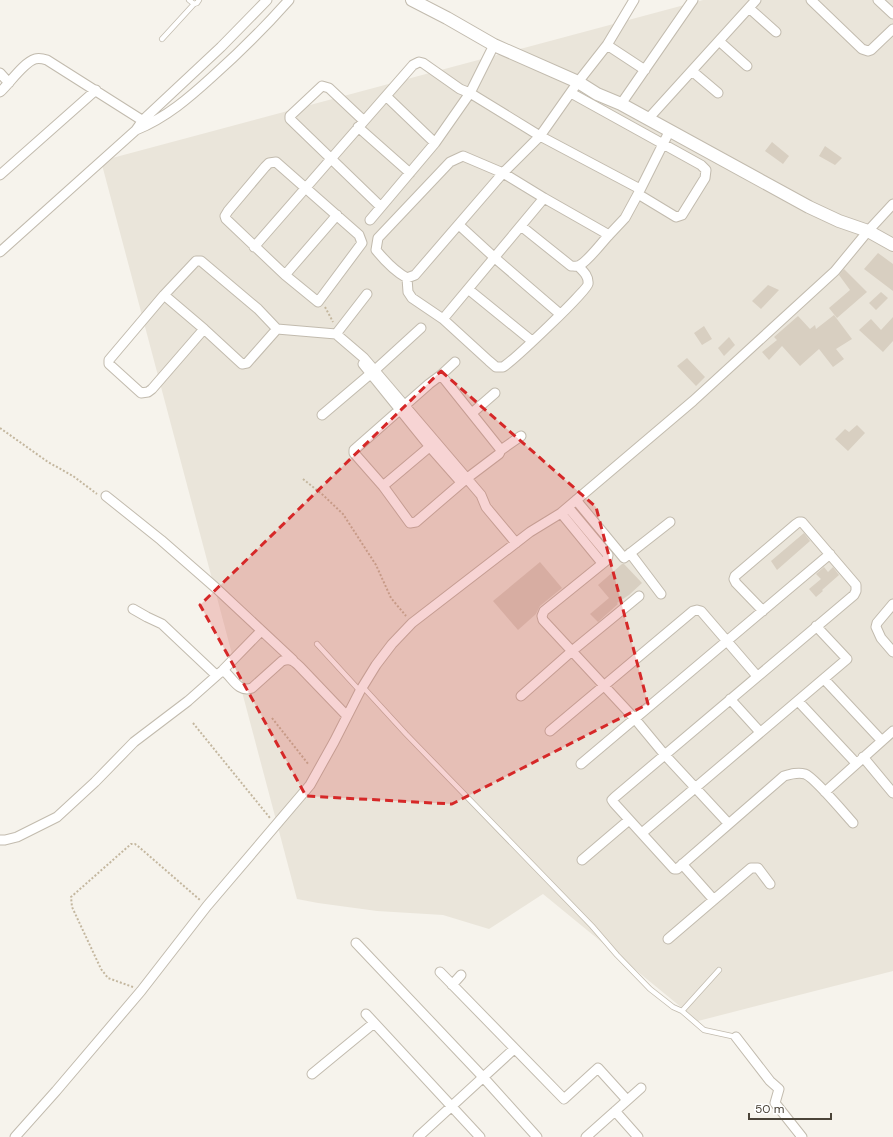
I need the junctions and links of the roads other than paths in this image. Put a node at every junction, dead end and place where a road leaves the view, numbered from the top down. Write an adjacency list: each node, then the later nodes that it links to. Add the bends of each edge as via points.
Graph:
1 (189, 0): 11 (lane)
2 (199, 0): 11 (lane)
3 (267, 0): 34 (street)
4 (289, 0): 34 (street, via 253,39 186,100)
5 (412, 0): 19 (street)
6 (634, 0): 18 (street)
7 (693, 0): 21 (street)
8 (756, 0): 12 (street)
9 (811, 0): 14 (street, via 862,49 871,50)
10 (878, 0): 13 (street)
11 (194, 4): 16 (lane)
12 (749, 8): 15 (street); 17 (street)
13 (893, 14)
14 (893, 29)
15 (776, 32)
16 (162, 39)
17 (719, 41): 20 (street); 22 (street)
18 (607, 44): 21 (street); 24 (street)
19 (494, 45): 24 (street); 28 (street)
20 (748, 66)
21 (645, 70): 32 (street)
22 (692, 71): 30 (street); 33 (street)
23 (0, 73): 25 (street)
24 (578, 82): 29 (street); 32 (street, via 597,94)
25 (10, 83): 26 (street, via 26,63 35,58 47,60); 27 (street)
26 (96, 90): 34 (street); 42 (street)
27 (0, 92)
28 (470, 93): 31 (street, via 419,62 413,64); 37 (street); 38 (street)
29 (571, 93): 37 (street); 39 (street)
30 (718, 93)
31 (386, 96): 35 (street); 38 (street)
32 (621, 104): 33 (street)
33 (648, 120): 36 (street)
34 (146, 122): 57 (street)
35 (361, 124): 40 (street); 40 (street, via 329,88 322,86 290,116 292,122); 41 (street)
36 (669, 132): 39 (street); 53 (street, via 809,207)
37 (540, 136): 43 (street); 45 (street)
38 (435, 143): 41 (street)
39 (663, 144): 45 (street); 45 (street, via 705,168 705,178 680,217 676,217)
40 (331, 159): 44 (street); 48 (street)
41 (410, 173): 48 (street)
42 (0, 174)
43 (504, 174): 46 (street); 51 (street); 61 (street, via 464,156 459,157 450,162 378,238 376,250 390,266)
44 (306, 187): 49 (street); 56 (street); 56 (street, via 276,162 265,167 225,216)
45 (639, 192): 54 (street, via 624,218)
46 (544, 198): 52 (street); 54 (street)
47 (893, 204): 53 (street)
48 (381, 207): 50 (street)
49 (337, 215): 60 (street); 60 (street, via 359,235 362,243 318,302)
50 (370, 220)
51 (459, 225): 58 (street); 61 (street, via 415,275)
52 (521, 226): 58 (street); 59 (street, via 571,266)
53 (868, 231): 55 (street); 85 (street, via 829,276 693,401)
54 (609, 234): 59 (street)
55 (893, 245)
56 (254, 247): 60 (street)
57 (0, 252)
58 (495, 258): 62 (street); 65 (street)
59 (578, 266): 65 (street, via 588,278 587,288)
60 (285, 275)
61 (407, 278): 66 (street, via 408,292 412,298)
62 (468, 290): 66 (street); 71 (street)
63 (367, 294): 70 (street)
64 (164, 295): 68 (street); 68 (street, via 108,361 141,393 152,389); 69 (street, via 196,261 200,261 258,309)
65 (560, 314): 71 (street)
66 (443, 319): 71 (street, via 498,368 504,367)
67 (421, 328): 73 (street)
68 (204, 329): 69 (street, via 242,364 247,363)
69 (277, 329): 70 (street)
70 (337, 333): 73 (street)
71 (532, 341)
72 (455, 362): 74 (street)
73 (373, 372): 76 (street); 78 (street)
74 (441, 375): 76 (street); 77 (street)
75 (495, 393): 77 (street)
76 (402, 408): 80 (street); 83 (street, via 354,451)
77 (472, 413): 81 (street)
78 (322, 415)
79 (521, 436): 81 (street)
80 (432, 445): 82 (street); 83 (street)
81 (501, 450): 82 (street)
82 (464, 481): 83 (street, via 414,523 407,520); 88 (street, via 481,505 486,507)
83 (383, 486)
84 (106, 496): 97 (street, via 217,589)
85 (576, 500): 86 (street); 89 (street, via 624,558)
86 (564, 510): 88 (street); 100 (street, via 602,563 543,613 545,624)
87 (670, 522): 89 (street)
88 (516, 543): 107 (street, via 412,624 376,664)
89 (630, 553): 91 (street)
90 (830, 554): 95 (street); 95 (street, via 802,522 796,524 735,576 736,583); 96 (street, via 856,585 856,590 854,595)
91 (661, 594)
92 (638, 596): 100 (street)
93 (893, 604): 101 (street, via 876,627 881,638)
94 (133, 609): 103 (street, via 162,624)
95 (763, 611): 98 (street)
96 (816, 626): 104 (street); 105 (street, via 847,660)
97 (260, 631): 102 (street); 103 (street)
98 (727, 640): 104 (street); 106 (street, via 701,611 694,611); 112 (street)
99 (317, 644): 107 (lane)
100 (572, 651): 106 (street); 108 (street)
101 (893, 652)
102 (293, 660): 103 (street, via 282,661 247,690 237,685 230,675); 111 (street)
103 (220, 673): 127 (street, via 134,742 57,817 17,837)
104 (757, 676): 109 (street)
105 (824, 679): 110 (street); 116 (street)
106 (604, 686): 112 (street); 113 (street)
107 (362, 689): 111 (street); 138 (lane, via 650,989)
108 (521, 696)
109 (730, 699): 115 (street); 117 (street)
110 (798, 702): 115 (street); 118 (street)
111 (347, 716): 149 (street, via 310,785 207,906 141,991)
112 (635, 719): 117 (street); 119 (street)
113 (550, 731)
114 (893, 731): 116 (street)
115 (760, 732): 120 (street)
116 (882, 740): 118 (street)
117 (664, 754): 120 (street); 123 (street, via 612,800)
118 (860, 760): 121 (street); 122 (street)
119 (581, 764)
120 (695, 788): 124 (street); 126 (street)
121 (825, 792): 124 (street, via 806,774 784,776); 125 (street)
122 (893, 793)
123 (629, 820): 126 (street); 128 (street)
124 (728, 823): 129 (street)
125 (853, 823)
126 (642, 833): 129 (street, via 670,866 677,869)
127 (0, 840)
128 (582, 860)
129 (682, 864): 131 (street)
130 (770, 884): 131 (street, via 758,868 751,868)
131 (714, 900): 132 (street)
132 (668, 939)
133 (356, 943): 144 (street)
134 (719, 970): 138 (lane)
135 (440, 972): 137 (street)
136 (461, 975): 137 (street)
137 (452, 984): 142 (street)
138 (682, 1011): 141 (lane, via 704,1030)
139 (366, 1014): 140 (street)
140 (374, 1023): 143 (street); 147 (street)
141 (736, 1037): 155 (street, via 770,1081 780,1089 774,1102)
142 (514, 1049): 144 (street); 146 (street, via 564,1099 598,1068)
143 (312, 1074)
144 (483, 1077): 147 (street); 152 (street)
145 (641, 1088): 146 (street)
146 (627, 1100): 148 (street)
147 (452, 1107): 150 (street); 151 (street)
148 (615, 1111): 153 (street); 154 (street)
149 (15, 1137)
150 (418, 1137)
151 (480, 1137)
152 (538, 1137)
153 (586, 1137)
154 (638, 1137)
155 (802, 1137)

